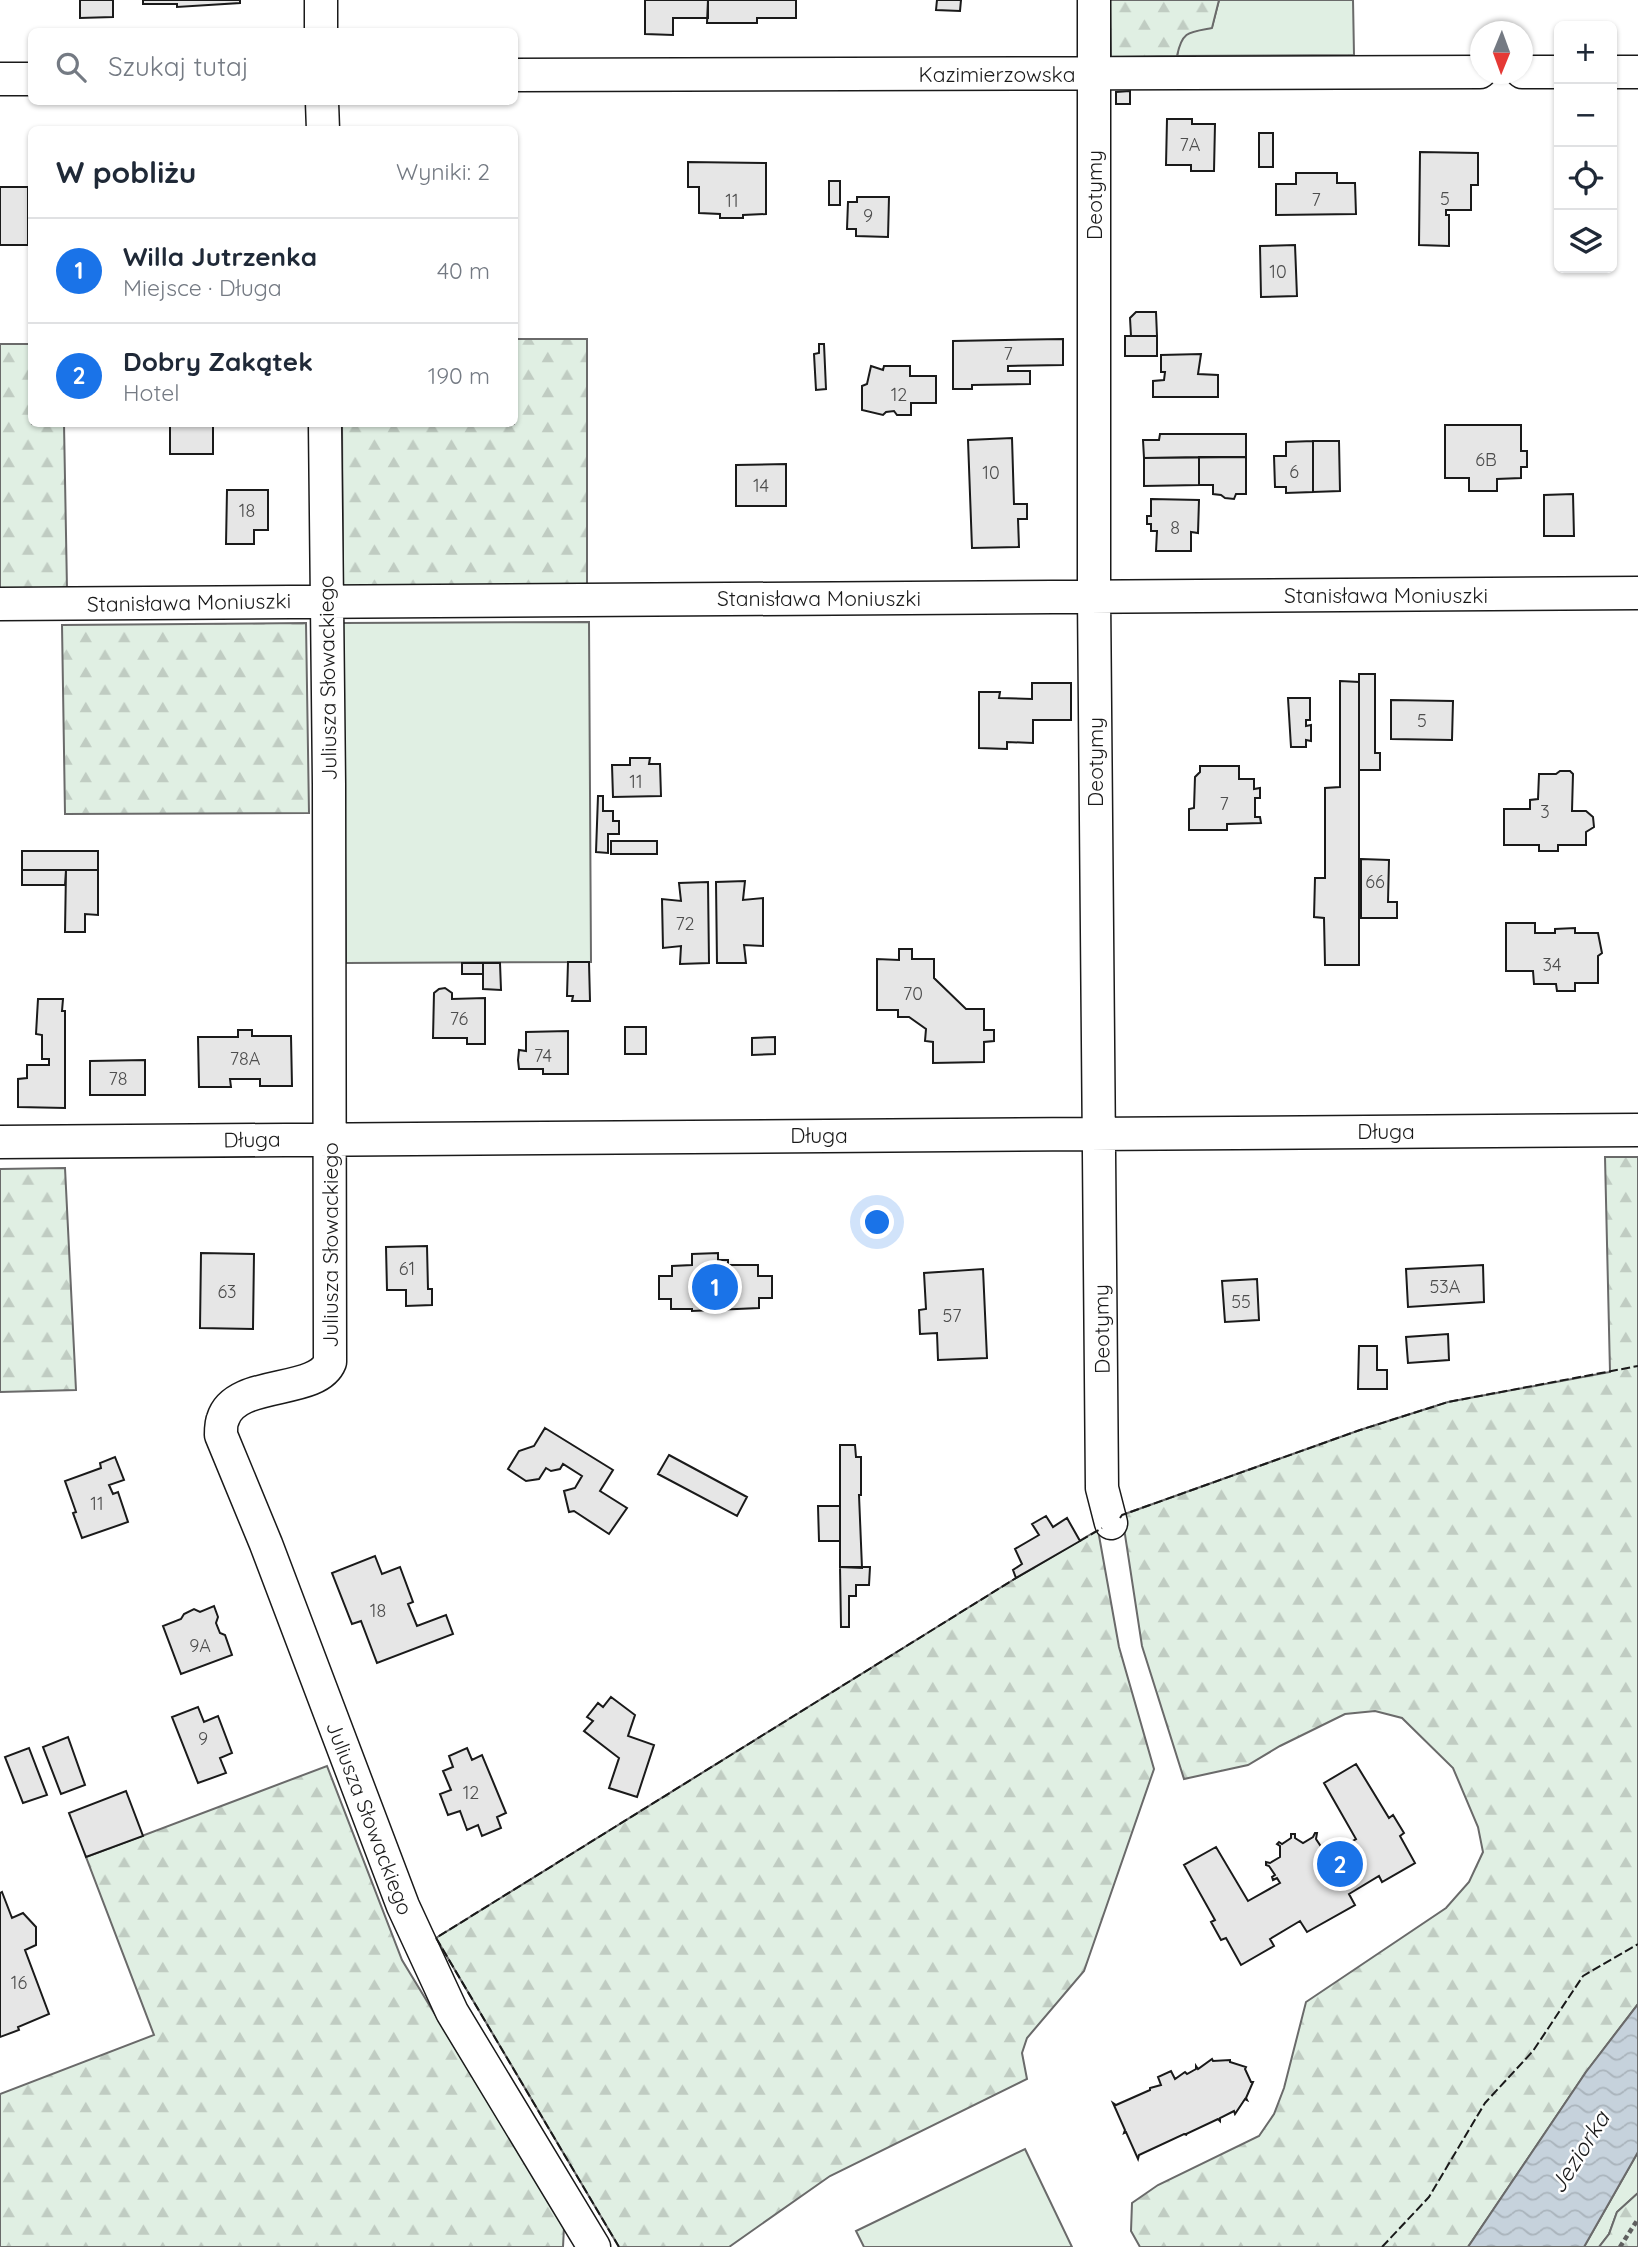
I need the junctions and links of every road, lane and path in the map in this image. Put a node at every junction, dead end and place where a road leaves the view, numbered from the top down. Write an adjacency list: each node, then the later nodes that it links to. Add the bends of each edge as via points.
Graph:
1 (321, 0): 3 (street)
2 (1094, 0): 9 (street, Deotymy)
3 (321, 28)
4 (1470, 72): 9 (street, Kazimierzowska)
5 (1533, 72): 6 (street)
6 (1554, 72)
7 (1617, 72): 8 (street)
8 (1638, 72)
9 (1094, 73): 10 (street, Kazimierzowska); 17 (street, Deotymy)
10 (518, 75)
11 (0, 79): 12 (street)
12 (28, 79)
13 (322, 105): 14 (street)
14 (323, 126)
15 (325, 427): 18 (street, Juliusza Słowackiego)
16 (1638, 593): 17 (street, Stanisława Moniuszki)
17 (1094, 596): 18 (street, Stanisława Moniuszki); 21 (street, Deotymy)
18 (326, 601): 19 (street, Stanisława Moniuszki); 22 (street, Juliusza Słowackiego)
19 (0, 604)
20 (1638, 1130): 21 (street, Długa)
21 (1098, 1132): 22 (street, Długa); 24 (street, Deotymy, via 1102,1488)
22 (329, 1138): 23 (street, Długa); 26 (street, Juliusza Słowackiego, via 327,1371 253,1393 223,1417 221,1435 408,1918 452,2012)
23 (0, 1142)
24 (1111, 1522)
25 (1638, 2219): 27 (path)
26 (594, 2247)
27 (1620, 2247)

